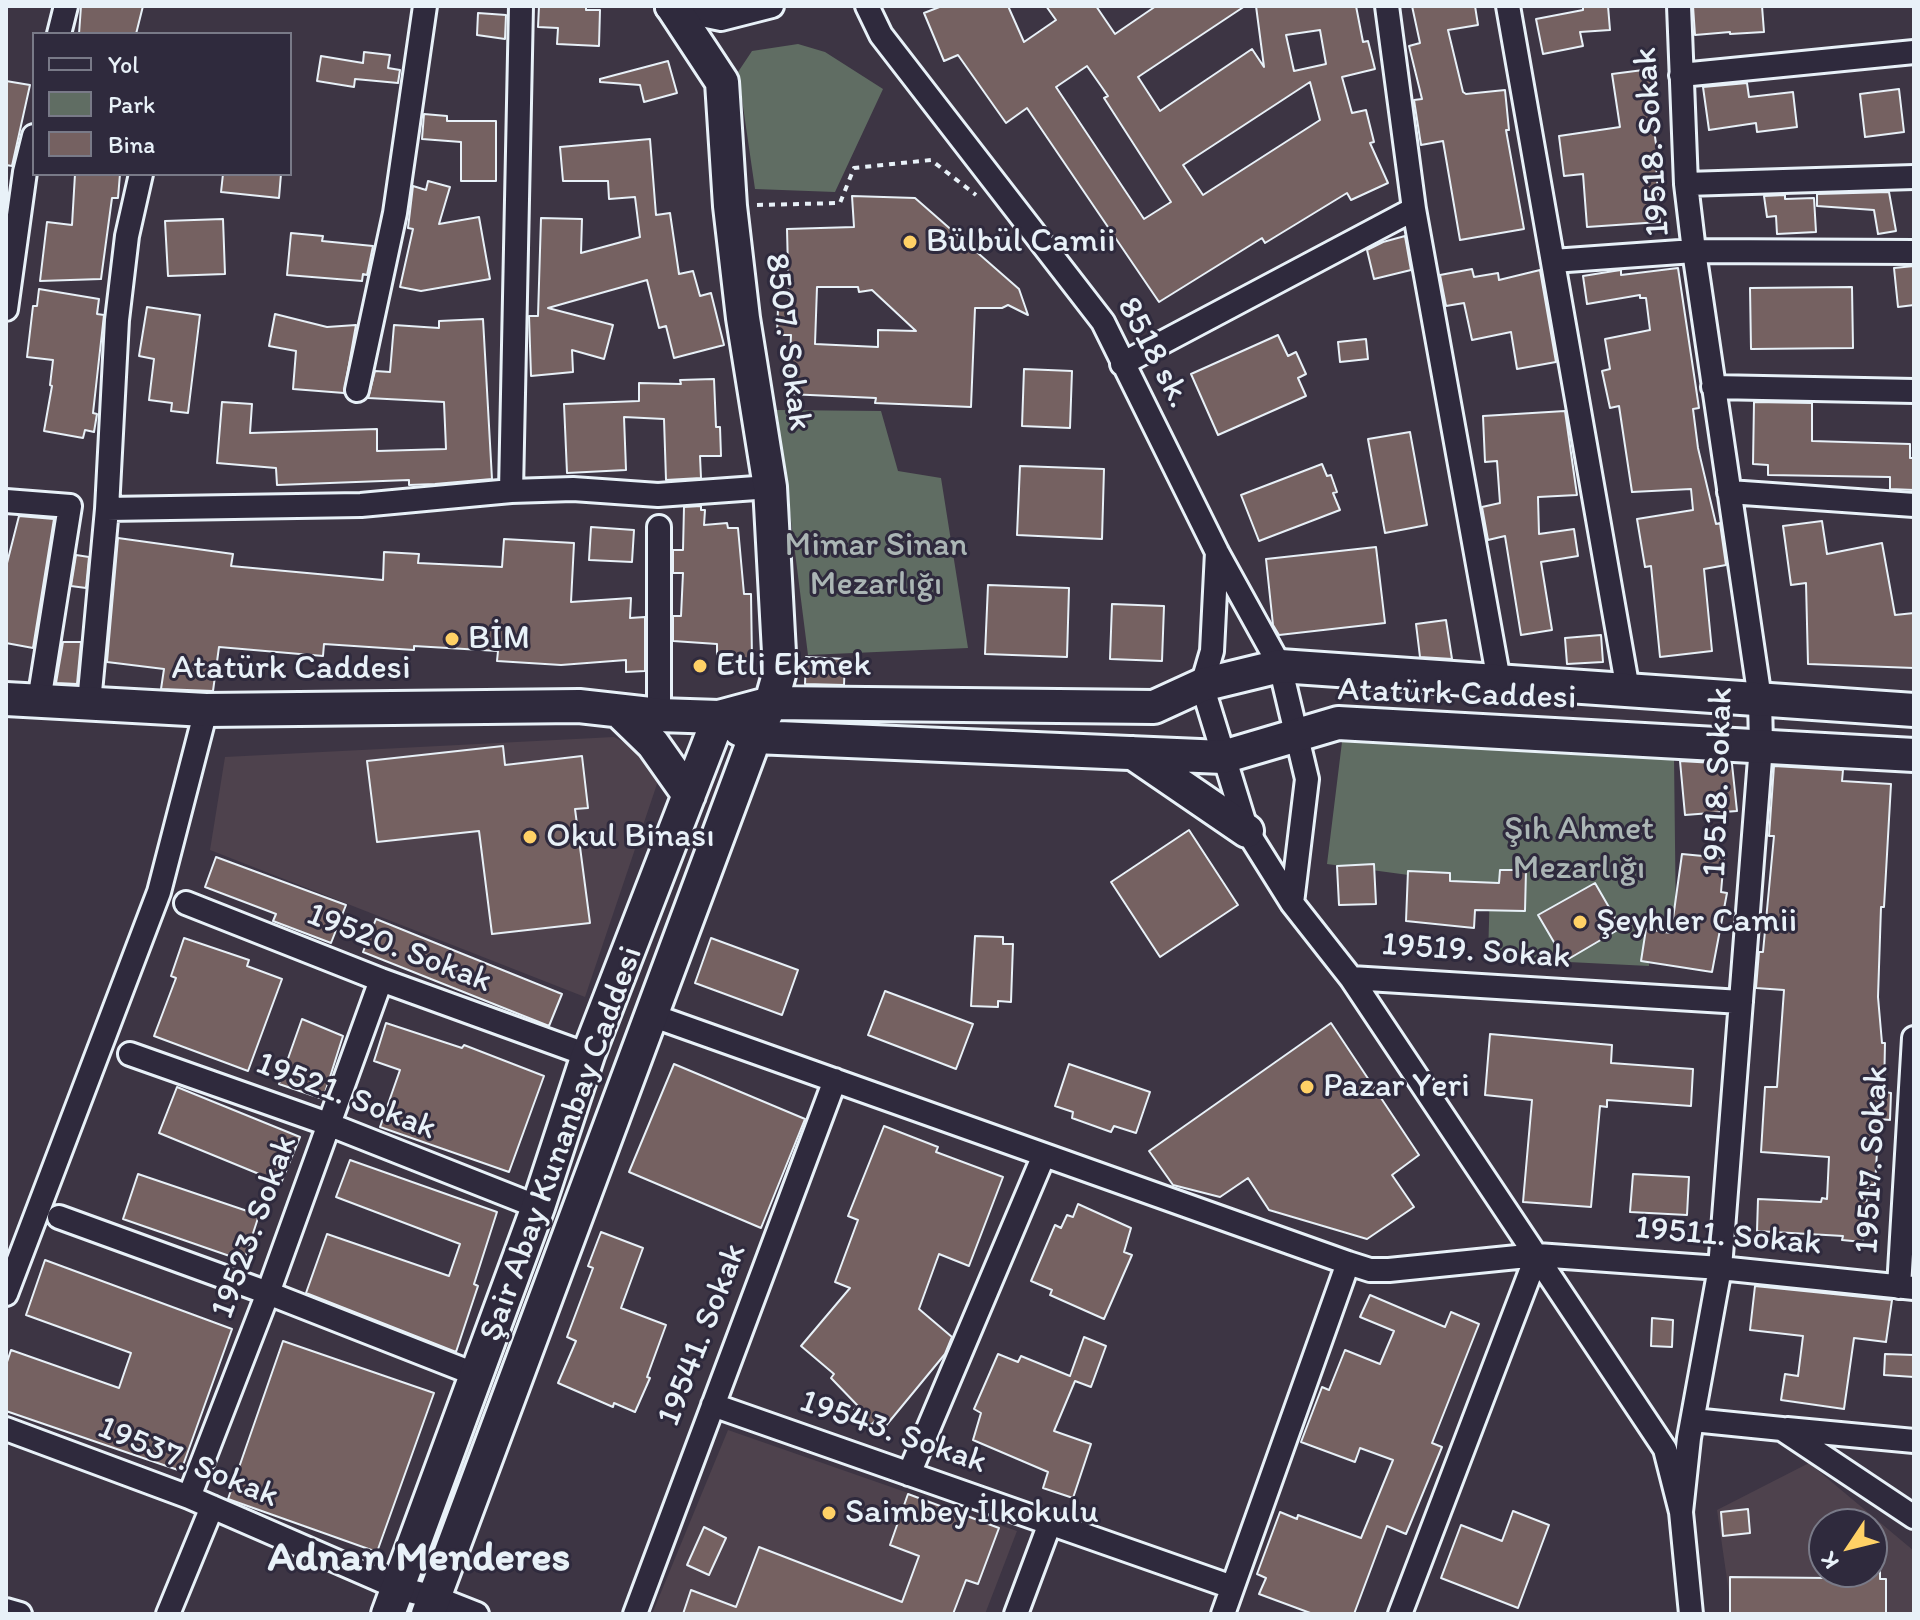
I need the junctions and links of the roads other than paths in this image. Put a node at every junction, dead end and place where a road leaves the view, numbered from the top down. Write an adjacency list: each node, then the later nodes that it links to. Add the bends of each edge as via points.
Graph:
1 (66, 6): 10 (street)
2 (425, 6): 24 (street, via 395,213)
3 (521, 6): 27 (street)
4 (772, 6): 9 (street, via 721,19)
5 (867, 6): 22 (street, 8518 sk., via 881,35 1103,322)
6 (1387, 6): 17 (street)
7 (1508, 6): 20 (street)
8 (1679, 6): 12 (street, 19518. Sokak)
9 (670, 7): 26 (street, 8507. Sokak, via 722,82 743,318)
10 (60, 32)
11 (1914, 52): 12 (street)
12 (1681, 75): 16 (street, 19518. Sokak)
13 (32, 144): 21 (street)
14 (141, 176): 31 (street, via 117,320)
15 (1914, 177): 16 (street)
16 (1686, 184): 18 (street, 19518. Sokak)
17 (1414, 209): 22 (street); 35 (street)
18 (1694, 251): 19 (street); 20 (street); 23 (street, 19518. Sokak)
19 (1914, 252)
20 (1553, 261): 37 (street)
21 (6, 309)
22 (1122, 364): 33 (street, 8518 sk.)
23 (1713, 387): 25 (street); 28 (street, 19518. Sokak)
24 (357, 390)
25 (1914, 391)
26 (770, 487): 27 (street, via 658,495); 42 (street, 8507. Sokak, via 780,671)
27 (511, 491): 31 (street, via 361,505)
28 (1729, 492): 29 (street); 39 (street, 19518. Sokak)
29 (1914, 505)
30 (7, 507): 40 (street, via 70,506)
31 (107, 509): 41 (street)
32 (659, 527): 46 (street)
33 (1217, 552): 34 (street, 8518 sk.); 36 (street, via 1212,651)
34 (1280, 666): 35 (street, Atatürk Caddesi); 36 (street, Atatürk Caddesi); 48 (street, 8518 sk.)
35 (1499, 681): 37 (street, Atatürk Caddesi)
36 (1202, 685): 42 (street, Atatürk Caddesi, via 1154,707); 53 (street)
37 (1628, 690): 39 (street, Atatürk Caddesi)
38 (6, 699): 40 (street, Atatürk Caddesi)
39 (1760, 699): 44 (street, Atatürk Caddesi); 50 (street, 19518. Sokak)
40 (39, 701): 41 (street, Atatürk Caddesi)
41 (89, 703): 43 (street, Atatürk Caddesi)
42 (771, 703): 47 (street, Atatürk Caddesi); 49 (street, Şair Abay Kunanbay Caddesi)
43 (206, 710): 45 (street, Atatürk Caddesi, via 579,706); 75 (street, via 159,892)
44 (1914, 710)
45 (619, 711): 46 (street, Atatürk Caddesi); 54 (street, via 653,744)
46 (659, 715): 47 (street, Atatürk Caddesi)
47 (719, 717): 49 (street, Atatürk Caddesi); 54 (street, Şair Abay Kunanbay Caddesi)
48 (1297, 735): 50 (street, Atatürk Caddesi, via 1338,723); 53 (street, Atatürk Caddesi); 57 (street, 8518 sk., via 1307,779)
49 (755, 737): 51 (street, Atatürk Caddesi); 61 (street, Şair Abay Kunanbay Caddesi)
50 (1761, 746): 52 (street, Atatürk Caddesi); 60 (street, 19518. Sokak)
51 (1133, 753): 53 (street, Atatürk Caddesi); 55 (street)
52 (1914, 755)
53 (1223, 757): 55 (street)
54 (689, 795): 64 (street, Şair Abay Kunanbay Caddesi)
55 (1247, 831): 57 (street)
56 (186, 903): 59 (street, 19520. Sokak)
57 (1292, 903): 58 (street)
58 (1351, 978): 60 (street, 19519. Sokak); 70 (street)
59 (381, 980): 64 (street, 19520. Sokak); 66 (street, 19523. Sokak)
60 (1741, 1002): 72 (street, 19518. Sokak)
61 (651, 1015): 65 (street, 19511. Sokak); 91 (street, Şair Abay Kunanbay Caddesi)
62 (1914, 1038): 73 (street, 19517. Sokak)
63 (130, 1054): 66 (street, 19521. Sokak)
64 (588, 1055): 68 (street, Şair Abay Kunanbay Caddesi)
65 (835, 1080): 67 (street, 19511. Sokak); 77 (street, 19541. Sokak)
66 (328, 1124): 68 (street, 19521. Sokak); 74 (street, 19523. Sokak)
67 (1044, 1155): 71 (street, 19511. Sokak); 83 (street)
68 (538, 1207): 76 (street, Şair Abay Kunanbay Caddesi)
69 (59, 1217): 74 (street)
70 (1537, 1255): 71 (street, 19511. Sokak, via 1389,1270); 72 (street, 19511. Sokak); 82 (street); 99 (street)
71 (1348, 1263): 89 (street)
72 (1720, 1268): 73 (street, 19511. Sokak); 79 (street, 19518. Sokak)
73 (1907, 1287)
74 (268, 1293): 76 (street); 84 (street, 19523. Sokak)
75 (6, 1294)
76 (477, 1375): 90 (street, Şair Abay Kunanbay Caddesi)
77 (713, 1405): 83 (street, 19543. Sokak); 96 (street, 19541. Sokak)
78 (6, 1429): 84 (street, 19537. Sokak)
79 (1691, 1429): 80 (street); 82 (street); 86 (street, 19518. Sokak)
80 (1782, 1429): 81 (street); 87 (street)
81 (1914, 1441)
82 (1665, 1449): 86 (street)
83 (909, 1474): 88 (street, 19543. Sokak)
84 (189, 1497): 85 (street, 19537. Sokak)
85 (212, 1507): 90 (street, 19537. Sokak); 94 (street)
86 (1681, 1512): 100 (street)
87 (1914, 1517)
88 (1050, 1523): 89 (street, 19543. Sokak); 97 (street)
89 (1232, 1587): 98 (street)
90 (393, 1601): 91 (street, 19537. Sokak)
91 (431, 1606): 95 (street, 19537. Sokak)
92 (6, 1610): 93 (street)
93 (20, 1614)
94 (168, 1614)
95 (477, 1614)
96 (635, 1614)
97 (1016, 1614)
98 (1223, 1614)
99 (1400, 1614)
100 (1691, 1614)

